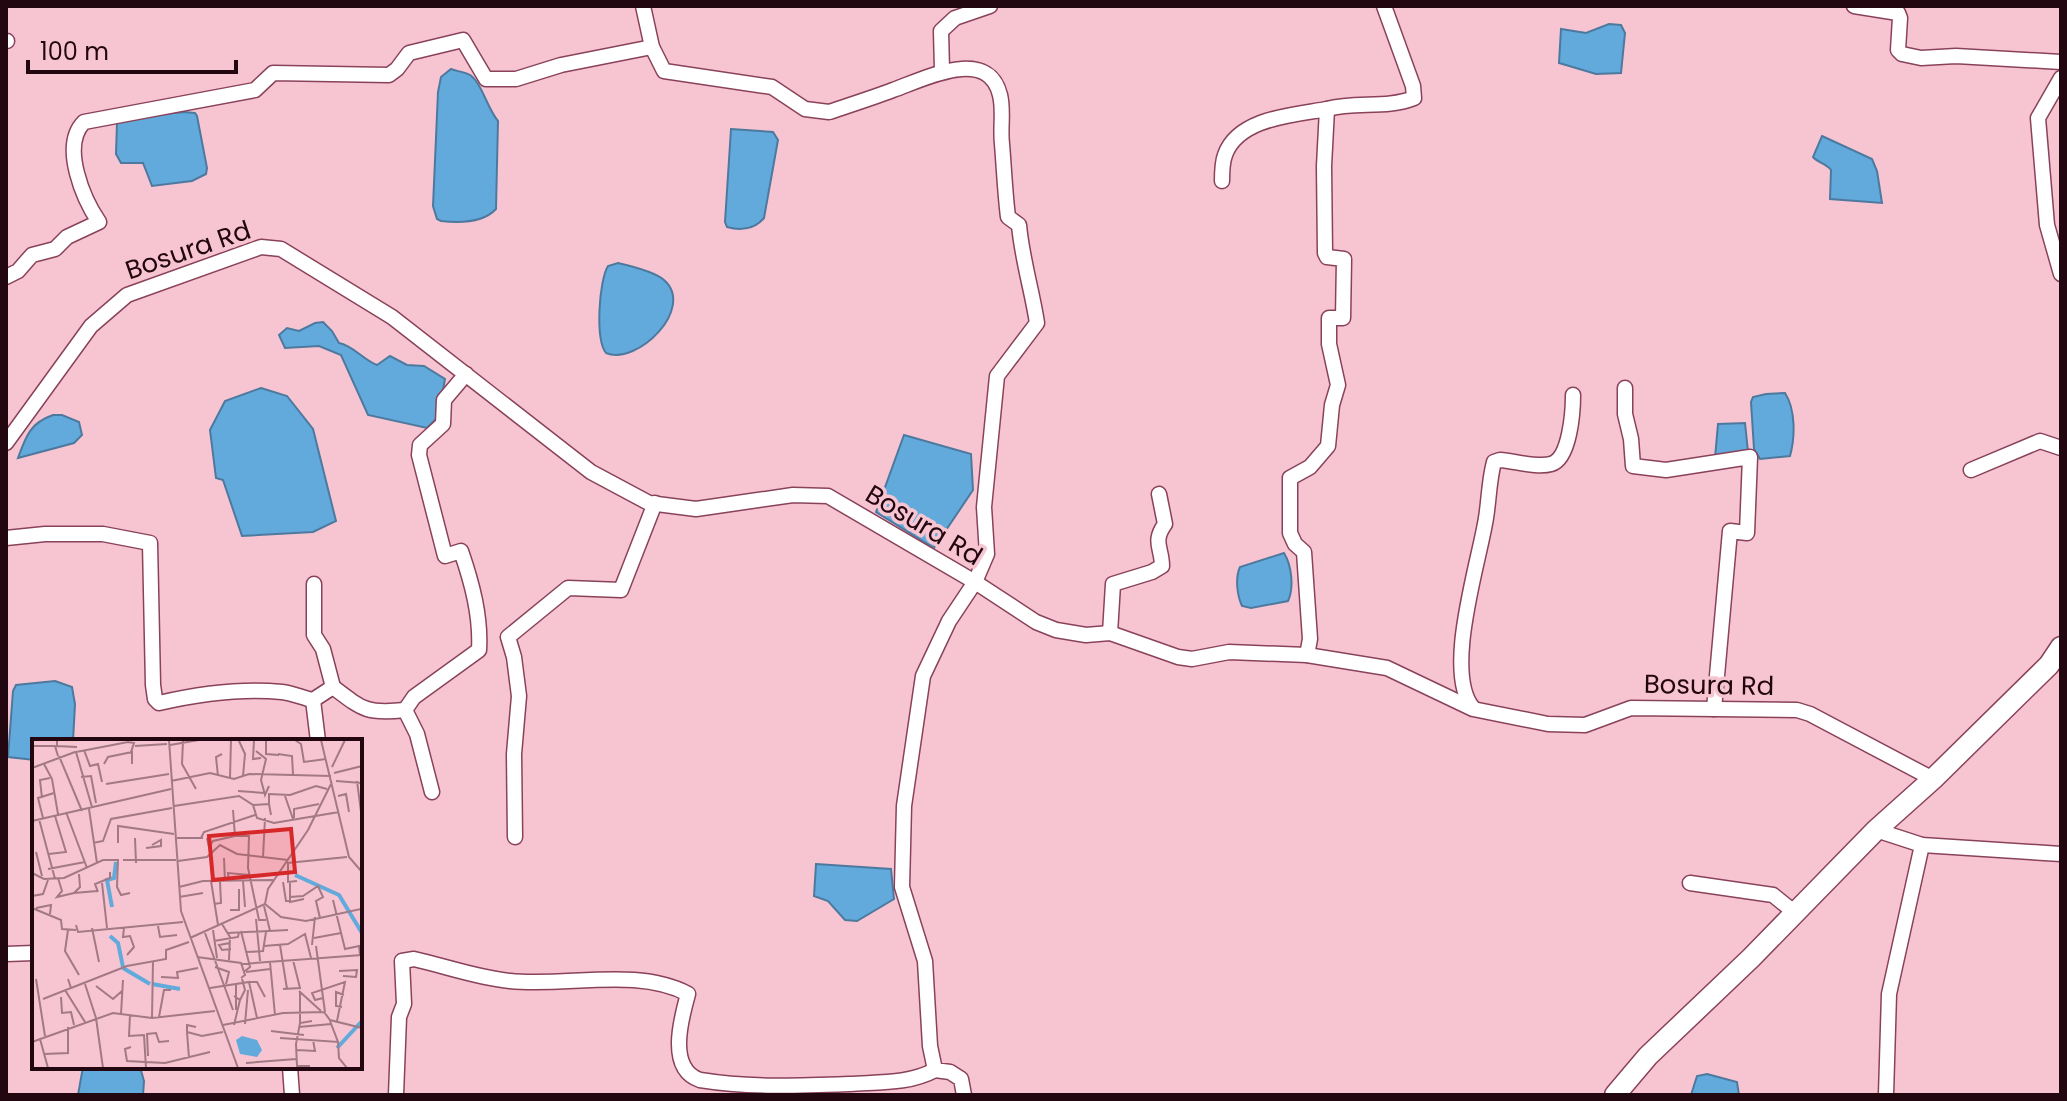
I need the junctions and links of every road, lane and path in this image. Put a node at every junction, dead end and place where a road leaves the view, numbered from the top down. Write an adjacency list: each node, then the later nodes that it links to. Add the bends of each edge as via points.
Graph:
1 (643, 6): 5 (street)
2 (990, 6): 7 (street, via 955,18 941,31)
3 (1384, 6): 9 (street, via 1414,98 1399,104)
4 (1854, 6): 6 (street, via 1898,13 1902,54)
5 (652, 47): 7 (street, via 664,71 772,87 815,112 867,100); 12 (street, via 516,79 486,79 463,40 409,53 389,75 273,73 255,90 84,122 77,132 76,169 81,193 99,222 55,249 32,255)
6 (2061, 62)
7 (942, 70): 22 (street, via 977,70 1000,91 1003,189 1008,217 1019,225 1037,323 997,376 984,507 987,554)
8 (2061, 78): 11 (street, via 2038,118 2047,225)
9 (1327, 109): 10 (street, via 1252,126 1224,156); 26 (street, via 1325,253 1344,259 1343,318 1329,318 1338,385 1328,446 1310,467 1290,478 1290,533 1304,552)
10 (1222, 181)
11 (2061, 274)
12 (6, 277)
13 (466, 374): 16 (street, Bosura Rd, via 339,284 281,249 261,247 127,295 91,326); 20 (street, Bosura Rd, via 591,472); 31 (street, via 444,400 443,424 420,445 419,455 445,556 461,551 472,584 479,650 414,697)
14 (1625, 388): 30 (street, via 1633,466 1666,470 1750,457 1747,533 1730,531)
15 (1573, 395): 29 (street, via 1573,422 1560,458 1550,464 1494,462 1462,638 1463,684)
16 (6, 443)
17 (2061, 448): 18 (street, via 2040,441)
18 (1971, 470)
19 (1159, 494): 24 (street, via 1165,524 1159,532 1162,566 1113,584)
20 (655, 503): 22 (street, Bosura Rd, via 696,509 793,495 828,496); 36 (street, via 621,590 568,588 508,637 519,696)
21 (6, 538): 28 (street, via 103,534 150,543 157,702 255,692)
22 (975, 582): 24 (street, Bosura Rd, via 1056,630); 44 (street, via 923,676 904,806 902,887 925,961)
23 (314, 584): 27 (street, via 314,635)
24 (1110, 633): 26 (street, Bosura Rd, via 1192,659 1229,652)
25 (2061, 647): 33 (main road)
26 (1307, 655): 29 (street, Bosura Rd, via 1387,668)
27 (333, 687): 28 (street); 31 (street, via 360,708)
28 (313, 700): 32 (street)
29 (1473, 709): 30 (street, Bosura Rd, via 1548,724 1585,725 1631,708)
30 (1714, 709): 33 (street, Bosura Rd, via 1810,714)
31 (405, 710): 34 (street)
32 (318, 739)
33 (1933, 779): 35 (main road)
34 (432, 792)
35 (1876, 830): 37 (street); 40 (main road)
36 (515, 837)
37 (1922, 845): 38 (street); 49 (street, via 1889,994)
38 (2061, 854)
39 (1690, 883): 40 (street, via 1773,895)
40 (1794, 912): 48 (main road)
41 (32, 953): 42 (street)
42 (6, 954)
43 (290, 1069): 45 (street)
44 (935, 1070): 46 (street, via 919,1078 811,1086 700,1080 680,1059 688,994 681,991 633,982 507,981 414,959 402,961); 47 (street, via 961,1079)
45 (292, 1095)
46 (396, 1095)
47 (964, 1095)
48 (1615, 1095)
49 (1886, 1095)

